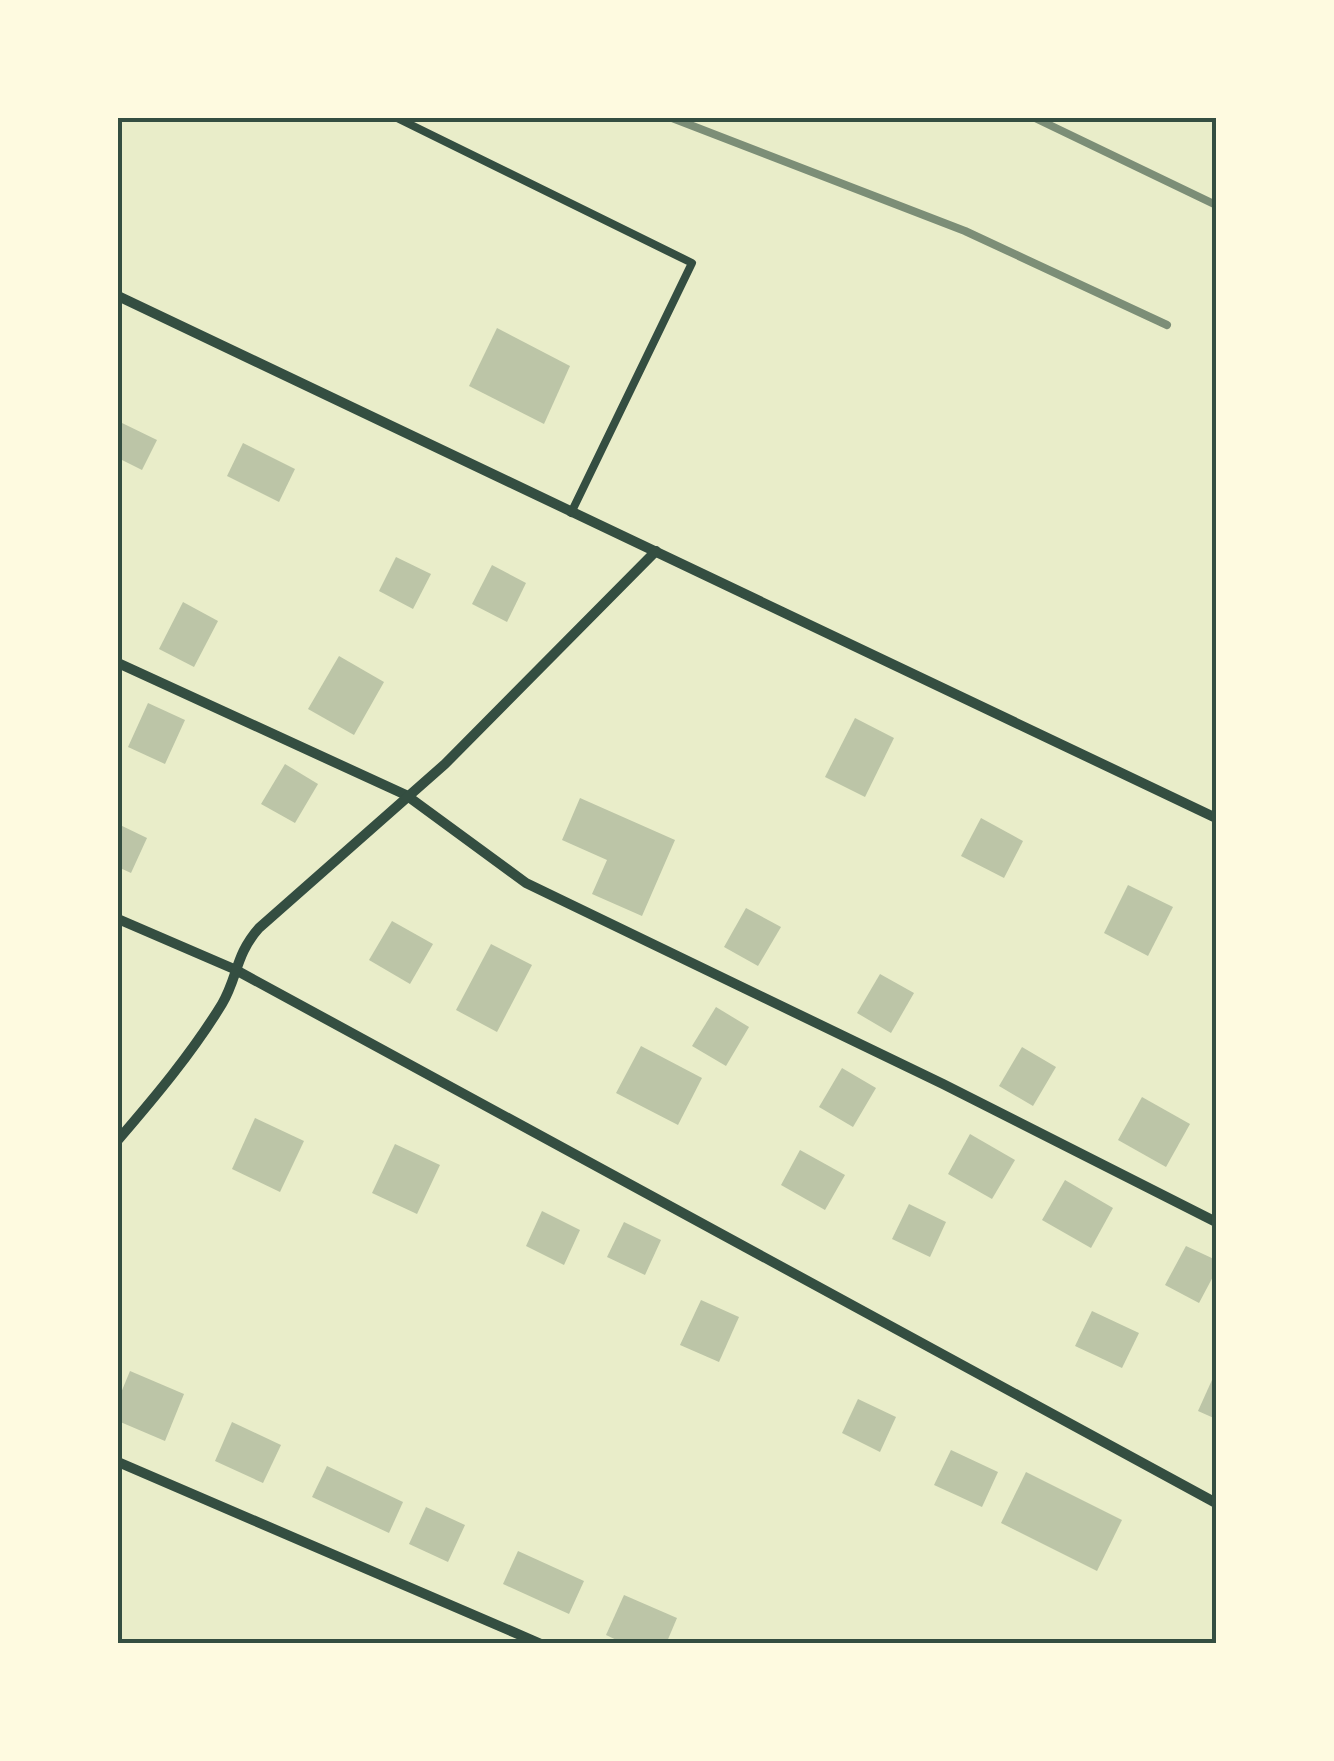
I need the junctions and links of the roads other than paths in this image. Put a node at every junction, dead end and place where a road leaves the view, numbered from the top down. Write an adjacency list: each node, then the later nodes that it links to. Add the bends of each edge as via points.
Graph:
1 (398, 118): 3 (lane, via 692,263)
2 (118, 296): 3 (street)
3 (571, 512): 4 (street)
4 (656, 551): 6 (street); 7 (street)
5 (118, 663): 6 (street)
6 (406, 795): 9 (street, via 259,928); 11 (street, via 526,883)
7 (1216, 818)
8 (118, 919): 9 (street)
9 (234, 968): 10 (street, via 220,1008); 13 (street)
10 (118, 1140)
11 (1216, 1222)
12 (118, 1462): 14 (street)
13 (1216, 1503)
14 (541, 1644)

